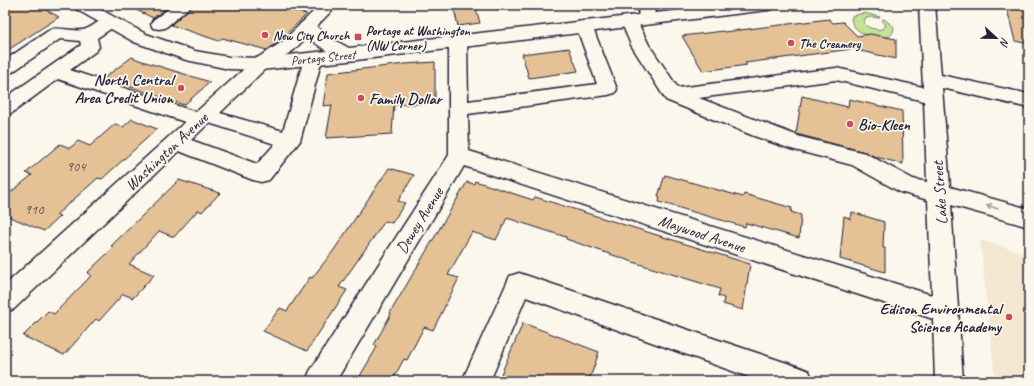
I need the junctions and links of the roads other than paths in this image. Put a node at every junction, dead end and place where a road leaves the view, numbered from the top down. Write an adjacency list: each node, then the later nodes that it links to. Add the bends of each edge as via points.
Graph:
1 (80, 5): 7 (street, Portage Street)
2 (184, 5): 8 (street)
3 (329, 5): 10 (street, Washington Avenue)
4 (768, 5): 6 (street, Portage Street)
5 (927, 5): 18 (street, Lake Street)
6 (641, 15): 9 (street, Portage Street); 19 (street, via 640,45)
7 (110, 22): 11 (street); 15 (street, Portage Street, via 140,38 192,56 230,63)
8 (159, 24)
9 (584, 26): 12 (street, Portage Street); 22 (street, via 608,89)
10 (307, 27): 13 (street, via 321,40); 15 (street, Washington Avenue, via 288,46)
11 (88, 36): 16 (street, via 57,33); 17 (street, via 90,47)
12 (458, 42): 13 (street, Portage Street); 22 (street)
13 (348, 55): 14 (street, Portage Street)
14 (313, 59): 15 (street, Portage Street); 24 (street)
15 (260, 64): 23 (street, Washington Avenue)
16 (5, 69)
17 (56, 72): 21 (street); 23 (street)
18 (932, 87): 19 (street, via 836,74); 20 (street); 27 (street, Lake Street)
19 (673, 95): 27 (street, via 798,144 858,159 908,186)
20 (1029, 100)
21 (5, 108)
22 (459, 109): 26 (street)
23 (202, 117): 24 (street); 25 (street, Washington Avenue)
24 (290, 141): 25 (street, via 261,174)
25 (176, 142): 29 (street, Washington Avenue)
26 (459, 156): 30 (street, Maywood Avenue); 31 (street, Dewey Avenue)
27 (939, 193): 28 (street, one-way to 27); 30 (street, Lake Street)
28 (1029, 218)
29 (5, 301)
30 (945, 311): 34 (street, Lake Street)
31 (320, 381)
32 (476, 381): 33 (street, via 519,284)
33 (798, 381)
34 (949, 381)

